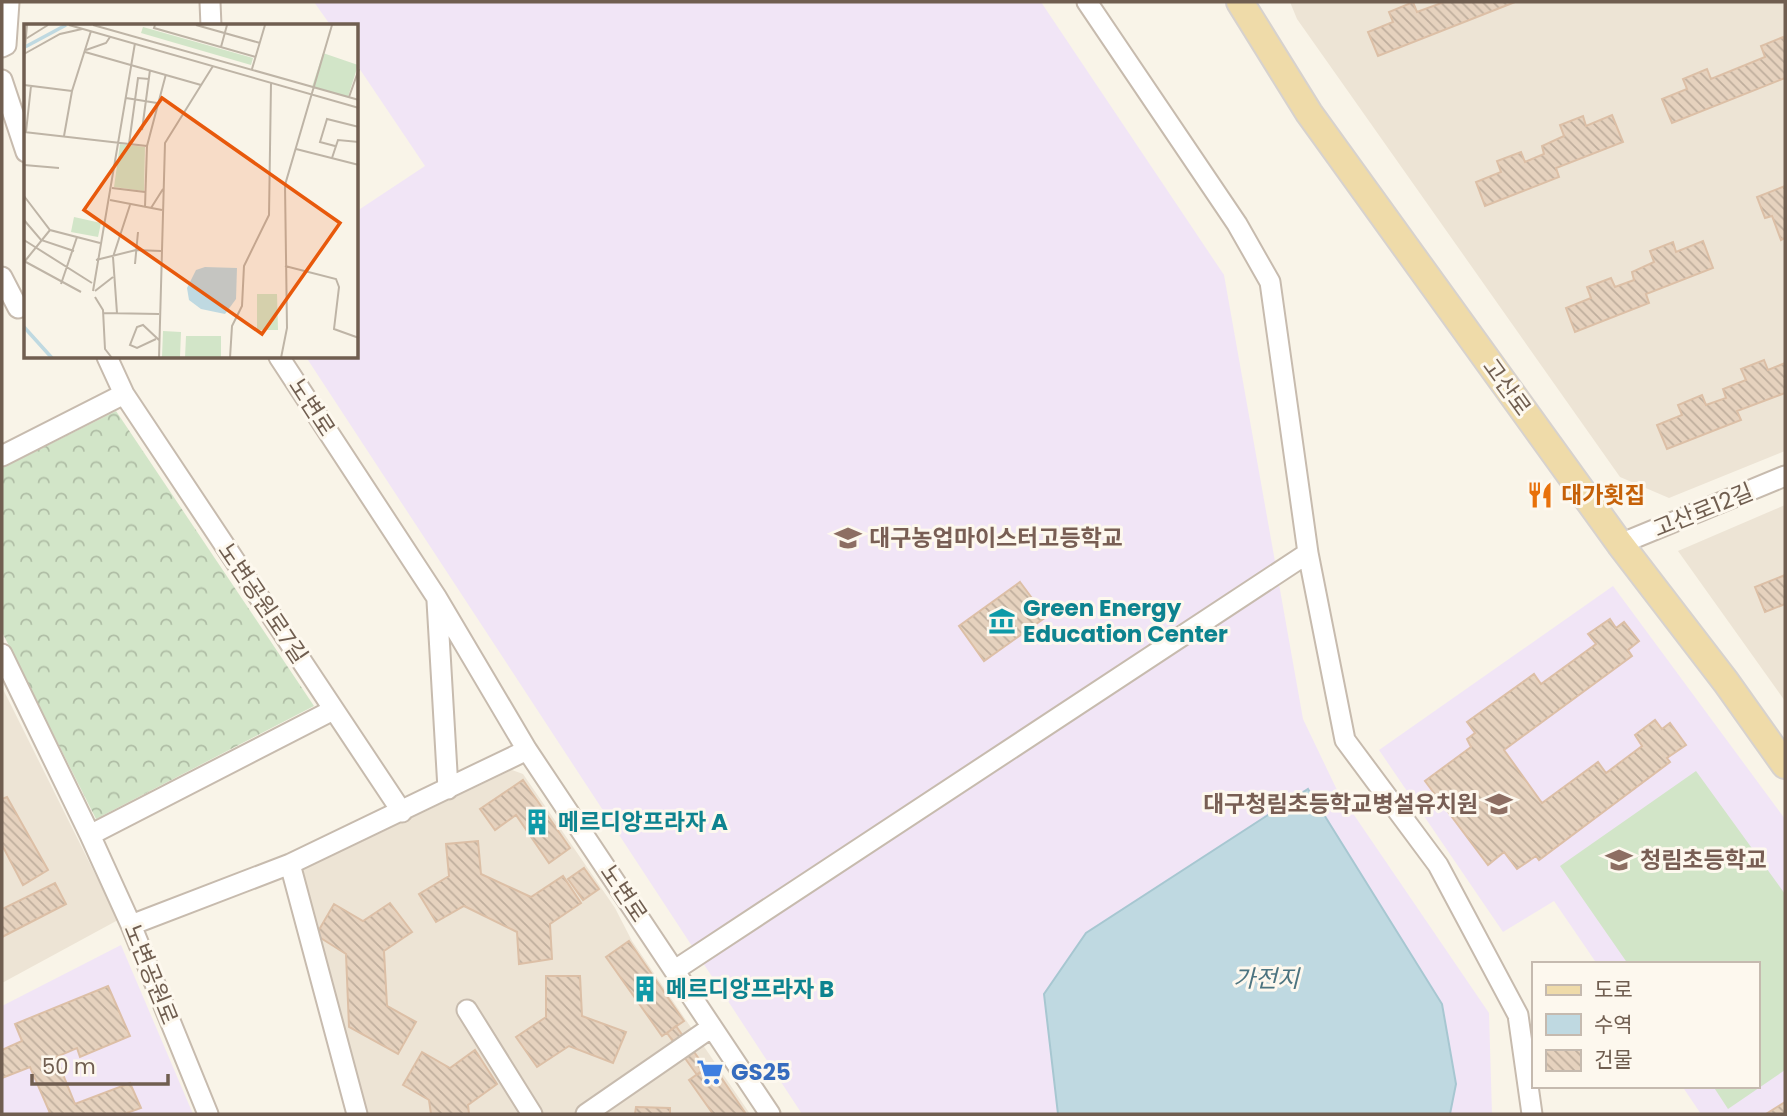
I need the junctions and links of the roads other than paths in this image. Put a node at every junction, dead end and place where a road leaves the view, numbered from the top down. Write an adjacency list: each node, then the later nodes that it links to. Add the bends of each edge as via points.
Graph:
1 (9, 2): 6 (street, via 6,45)
2 (210, 2): 5 (street)
3 (1087, 2): 17 (street, via 1237,224 1270,282)
4 (1240, 2): 16 (main road, 고산로, via 1309,113)
5 (211, 24)
6 (2, 47)
7 (2, 80): 8 (street)
8 (24, 146)
9 (2, 278): 10 (street)
10 (15, 310)
11 (108, 359): 13 (street, 노변공원로7길)
12 (280, 359): 18 (street, 노변로)
13 (124, 394): 14 (street); 20 (street, 노변공원로7길)
14 (2, 456)
15 (1785, 477): 16 (street, 고산로12길)
16 (1620, 544): 22 (main road, 고산로)
17 (1308, 553): 28 (street); 36 (street, via 1345,740 1437,865 1518,1015)
18 (437, 598): 21 (street, 노변로); 23 (street, 노변로)
19 (2, 654): 25 (street, 노변공원로)
20 (333, 710): 24 (street, 노변공원로7길); 25 (street)
21 (527, 750): 23 (street); 28 (street, 노변로)
22 (1785, 765)
23 (448, 789): 24 (street)
24 (402, 812): 26 (street)
25 (90, 835): 27 (street, 노변공원로)
26 (290, 864): 27 (street); 32 (street)
27 (131, 925): 31 (street, 노변공원로)
28 (675, 971): 30 (street, 노변로)
29 (467, 1010): 33 (street)
30 (712, 1027): 34 (street); 35 (street, 노변로)
31 (208, 1114)
32 (357, 1114)
33 (532, 1114)
34 (586, 1114)
35 (770, 1114)
36 (1532, 1114)

